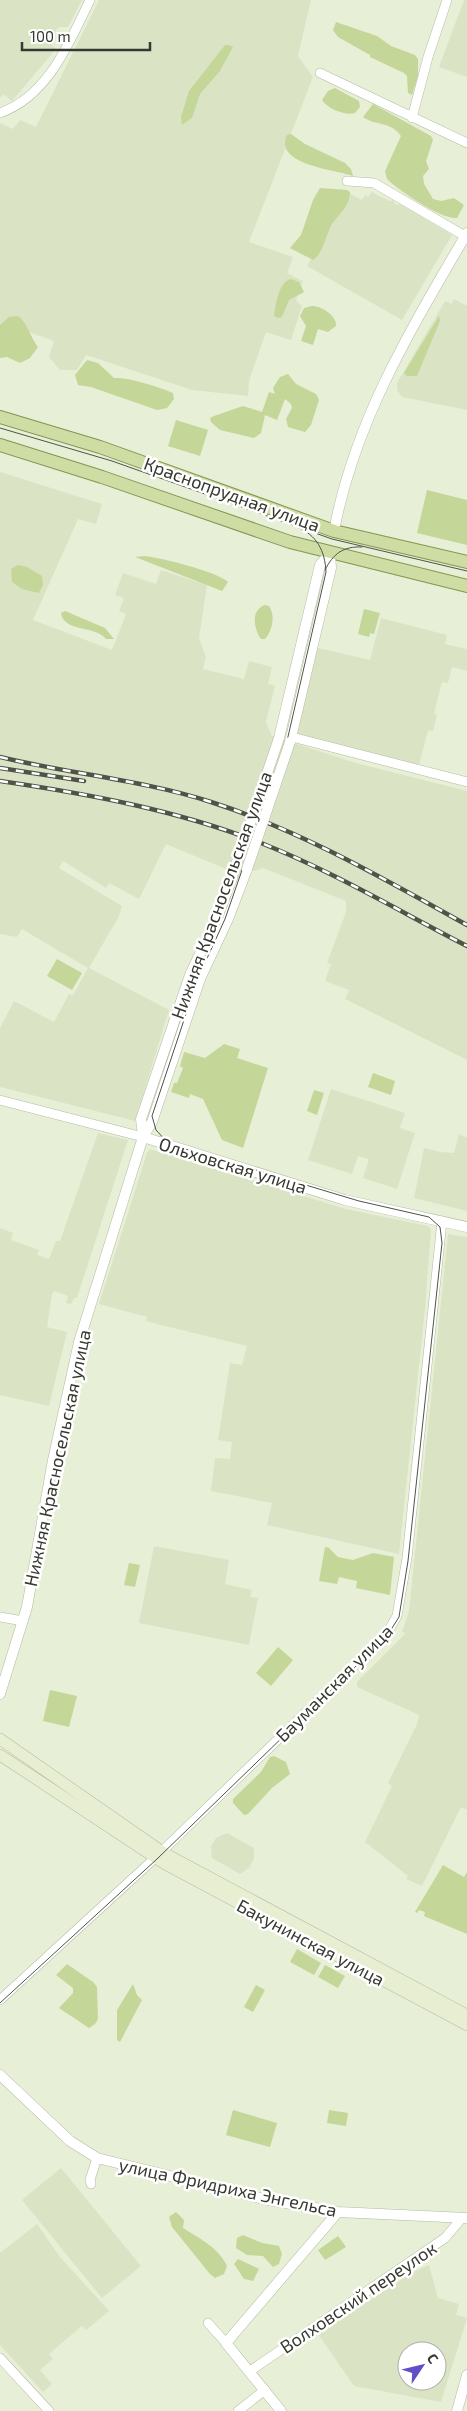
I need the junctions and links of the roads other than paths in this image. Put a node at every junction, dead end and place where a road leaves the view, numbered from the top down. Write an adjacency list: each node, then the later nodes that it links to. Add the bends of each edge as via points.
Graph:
1 (90, 0): 4 (street, via 50,74 20,103)
2 (447, 0): 5 (street)
3 (320, 73): 5 (street)
4 (0, 113)
5 (412, 118): 6 (street)
6 (467, 143)
7 (347, 181): 8 (street, via 374,183)
8 (466, 234): 11 (street, via 375,398 344,488)
9 (0, 417): 11 (main road, Краснопрудная улица, via 100,447)
10 (0, 445): 12 (main road, Краснопрудная улица)
11 (334, 531): 12 (main road); 13 (main road, Краснопрудная улица)
12 (330, 553): 14 (main road, Краснопрудная улица); 15 (street, Нижняя Красносельская улица, via 331,568); 18 (street, Нижняя Красносельская улица, bridge, via 320,565 279,738 218,915 179,1005 141,1119)
13 (467, 562)
14 (467, 586)
15 (291, 739): 16 (street); 18 (street, Нижняя Красносельская улица, bridge, via 248,869 200,979 152,1122)
16 (467, 782)
17 (0, 1100): 18 (street, Ольховская улица)
18 (143, 1137): 19 (street, Ольховская улица, via 345,1200); 22 (street, Нижняя Красносельская улица, via 79,1342)
19 (442, 1221): 20 (street, Ольховская улица); 26 (street, Бауманская улица, via 409,1539 397,1616 386,1635)
20 (467, 1227)
21 (0, 1617): 22 (street)
22 (23, 1621): 23 (street, Нижняя Красносельская улица)
23 (0, 1694)
24 (0, 1739): 26 (main road)
25 (0, 1755): 26 (main road)
26 (158, 1855): 27 (street, Бауманская улица); 28 (main road, Бакунинская улица); 29 (main road, Бакунинская улица)
27 (0, 2000)
28 (467, 2015)
29 (467, 2025)
30 (0, 2074): 31 (street, улица Фридриха Энгельса, via 81,2149)
31 (98, 2158): 32 (street); 33 (street, улица Фридриха Энгельса, via 268,2200)
32 (91, 2184)
33 (338, 2212): 34 (street, улица Фридриха Энгельса, via 437,2217); 36 (street)
34 (464, 2222): 38 (street, Волховский переулок)
35 (208, 2323): 36 (street)
36 (226, 2343): 38 (street)
37 (0, 2358): 41 (street)
38 (250, 2371): 40 (street)
39 (467, 2375): 44 (street)
40 (265, 2390): 42 (street); 43 (street)
41 (49, 2411)
42 (238, 2411)
43 (281, 2411)
44 (458, 2411)

